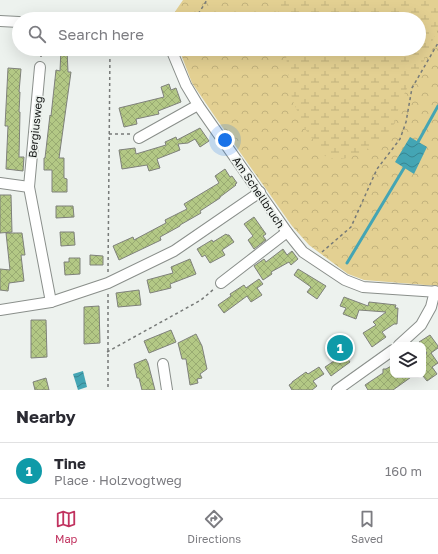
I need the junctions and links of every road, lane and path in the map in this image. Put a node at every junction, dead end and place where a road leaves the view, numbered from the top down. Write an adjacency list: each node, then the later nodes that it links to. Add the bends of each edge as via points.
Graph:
1 (207, 0): 2 (path)
2 (199, 12)
3 (0, 21): 4 (street)
4 (12, 22)
5 (438, 43): 16 (path, via 412,88 400,139 377,169 350,227)
6 (110, 56): 10 (path)
7 (174, 56): 9 (street, Am Schellbruch)
8 (40, 66): 13 (street, Bergiusweg)
9 (198, 105): 11 (street); 14 (street, Am Schellbruch)
10 (109, 134): 11 (path); 17 (path)
11 (142, 136)
12 (0, 182): 13 (street)
13 (29, 187): 20 (street, Bergiusweg)
14 (260, 192): 15 (street, Am Schellbruch); 17 (street, via 174,251)
15 (287, 232): 16 (street, Am Schellbruch, via 304,252); 18 (street, Am Schellbruch)
16 (315, 260): 19 (street, Am Schellbruch, via 345,280 363,287)
17 (108, 283): 20 (street); 23 (path)
18 (222, 283): 23 (path, via 201,300)
19 (437, 291): 22 (street, via 421,325)
20 (51, 302): 21 (street)
21 (0, 310)
22 (402, 342)
23 (107, 352): 26 (path)
24 (390, 352): 28 (street)
25 (163, 364): 27 (street)
26 (108, 390)
27 (167, 390)
28 (337, 390)

